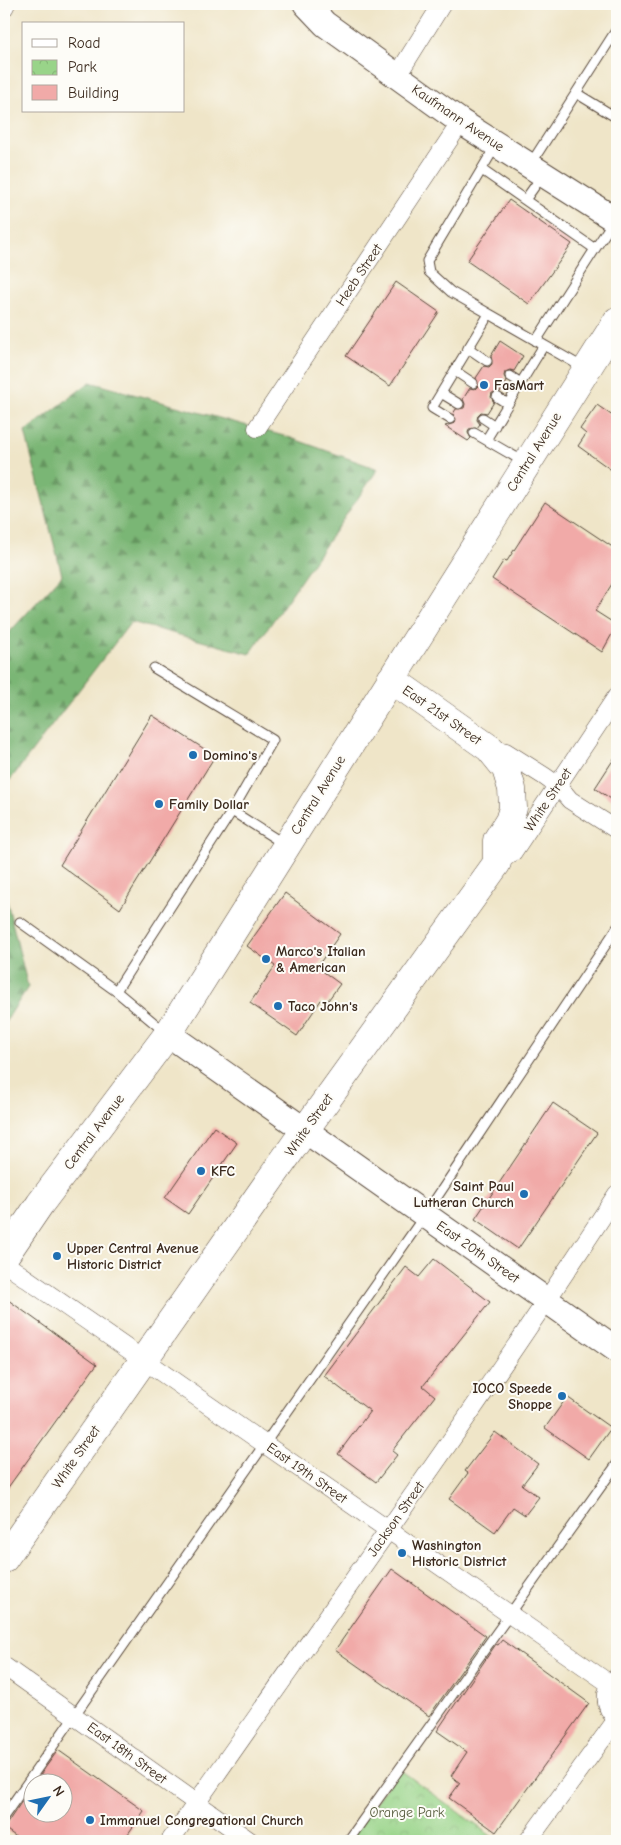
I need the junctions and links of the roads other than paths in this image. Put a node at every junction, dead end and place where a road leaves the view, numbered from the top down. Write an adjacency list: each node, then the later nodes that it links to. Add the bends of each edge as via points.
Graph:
1 (6, 4): 4 (street)
2 (306, 4): 6 (street, Kaufmann Avenue, via 325,24)
3 (442, 4): 6 (street)
4 (4, 8)
5 (617, 29): 7 (lane)
6 (397, 76): 9 (street, Kaufmann Avenue)
7 (576, 93): 8 (lane); 12 (lane)
8 (617, 118)
9 (461, 122): 10 (street, Kaufmann Avenue); 33 (street, Heeb Street)
10 (497, 145): 11 (lane); 12 (street, Kaufmann Avenue)
11 (482, 170): 13 (lane); 16 (lane, via 427,261 429,272 451,292)
12 (537, 170): 13 (lane); 14 (street, Kaufmann Avenue)
13 (525, 200): 15 (lane)
14 (616, 220): 15 (lane)
15 (595, 249): 18 (lane)
16 (489, 314): 18 (lane); 19 (lane)
17 (617, 321): 21 (main road, Central Avenue)
18 (540, 343): 21 (lane); 25 (lane)
19 (468, 348): 20 (lane); 22 (lane)
20 (487, 361)
21 (586, 370): 36 (main road, Central Avenue)
22 (455, 371): 24 (lane); 26 (lane)
23 (510, 376): 25 (lane)
24 (473, 383)
25 (521, 383): 29 (lane)
26 (441, 393): 28 (lane); 31 (lane, via 432,408)
27 (497, 397): 29 (lane)
28 (459, 404)
29 (508, 404): 32 (lane)
30 (483, 418): 32 (lane)
31 (450, 419)
32 (495, 426): 35 (lane)
33 (257, 428)
34 (474, 433): 35 (lane)
35 (486, 440): 36 (lane)
36 (527, 463): 38 (main road, Central Avenue)
37 (154, 668): 42 (lane, via 273,740)
38 (390, 679): 40 (main road, East 21st Street); 44 (main road, Central Avenue)
39 (617, 696): 41 (street, White Street)
40 (489, 748): 41 (street, East 21st Street, via 506,752); 45 (main road, via 506,769 512,789 513,808 497,840)
41 (558, 786): 43 (street, East 21st Street, via 570,800); 45 (street, White Street, via 514,852)
42 (232, 811): 44 (lane); 48 (lane)
43 (617, 830)
44 (286, 845): 49 (main road, Central Avenue)
45 (497, 863): 50 (main road, White Street)
46 (20, 922): 48 (lane)
47 (617, 928): 52 (lane)
48 (116, 991): 49 (lane)
49 (168, 1034): 50 (street, East 20th Street); 53 (main road, Central Avenue, via 40,1204)
50 (305, 1130): 52 (street, East 20th Street); 57 (main road, White Street)
51 (617, 1194): 55 (street, Jackson Street)
52 (425, 1215): 55 (street, East 20th Street); 58 (lane)
53 (4, 1258)
54 (4, 1262): 57 (street, East 19th Street)
55 (548, 1301): 56 (street, East 20th Street); 60 (street, Jackson Street)
56 (617, 1350)
57 (144, 1360): 58 (street, East 19th Street); 61 (main road, White Street)
58 (264, 1442): 60 (street, East 19th Street); 65 (lane)
59 (617, 1464): 62 (lane)
60 (389, 1530): 62 (street, East 19th Street); 67 (street, Jackson Street)
61 (4, 1559)
62 (509, 1615): 64 (street, East 19th Street); 71 (lane)
63 (4, 1666): 65 (street, East 18th Street)
64 (614, 1681): 66 (street, via 606,1696)
65 (74, 1715): 67 (street, East 18th Street); 68 (lane)
66 (617, 1719): 72 (street)
67 (196, 1803): 69 (street, Jackson Street); 70 (street, East 18th Street)
68 (4, 1816)
69 (170, 1841)
70 (250, 1841)
71 (348, 1841)
72 (528, 1841)

